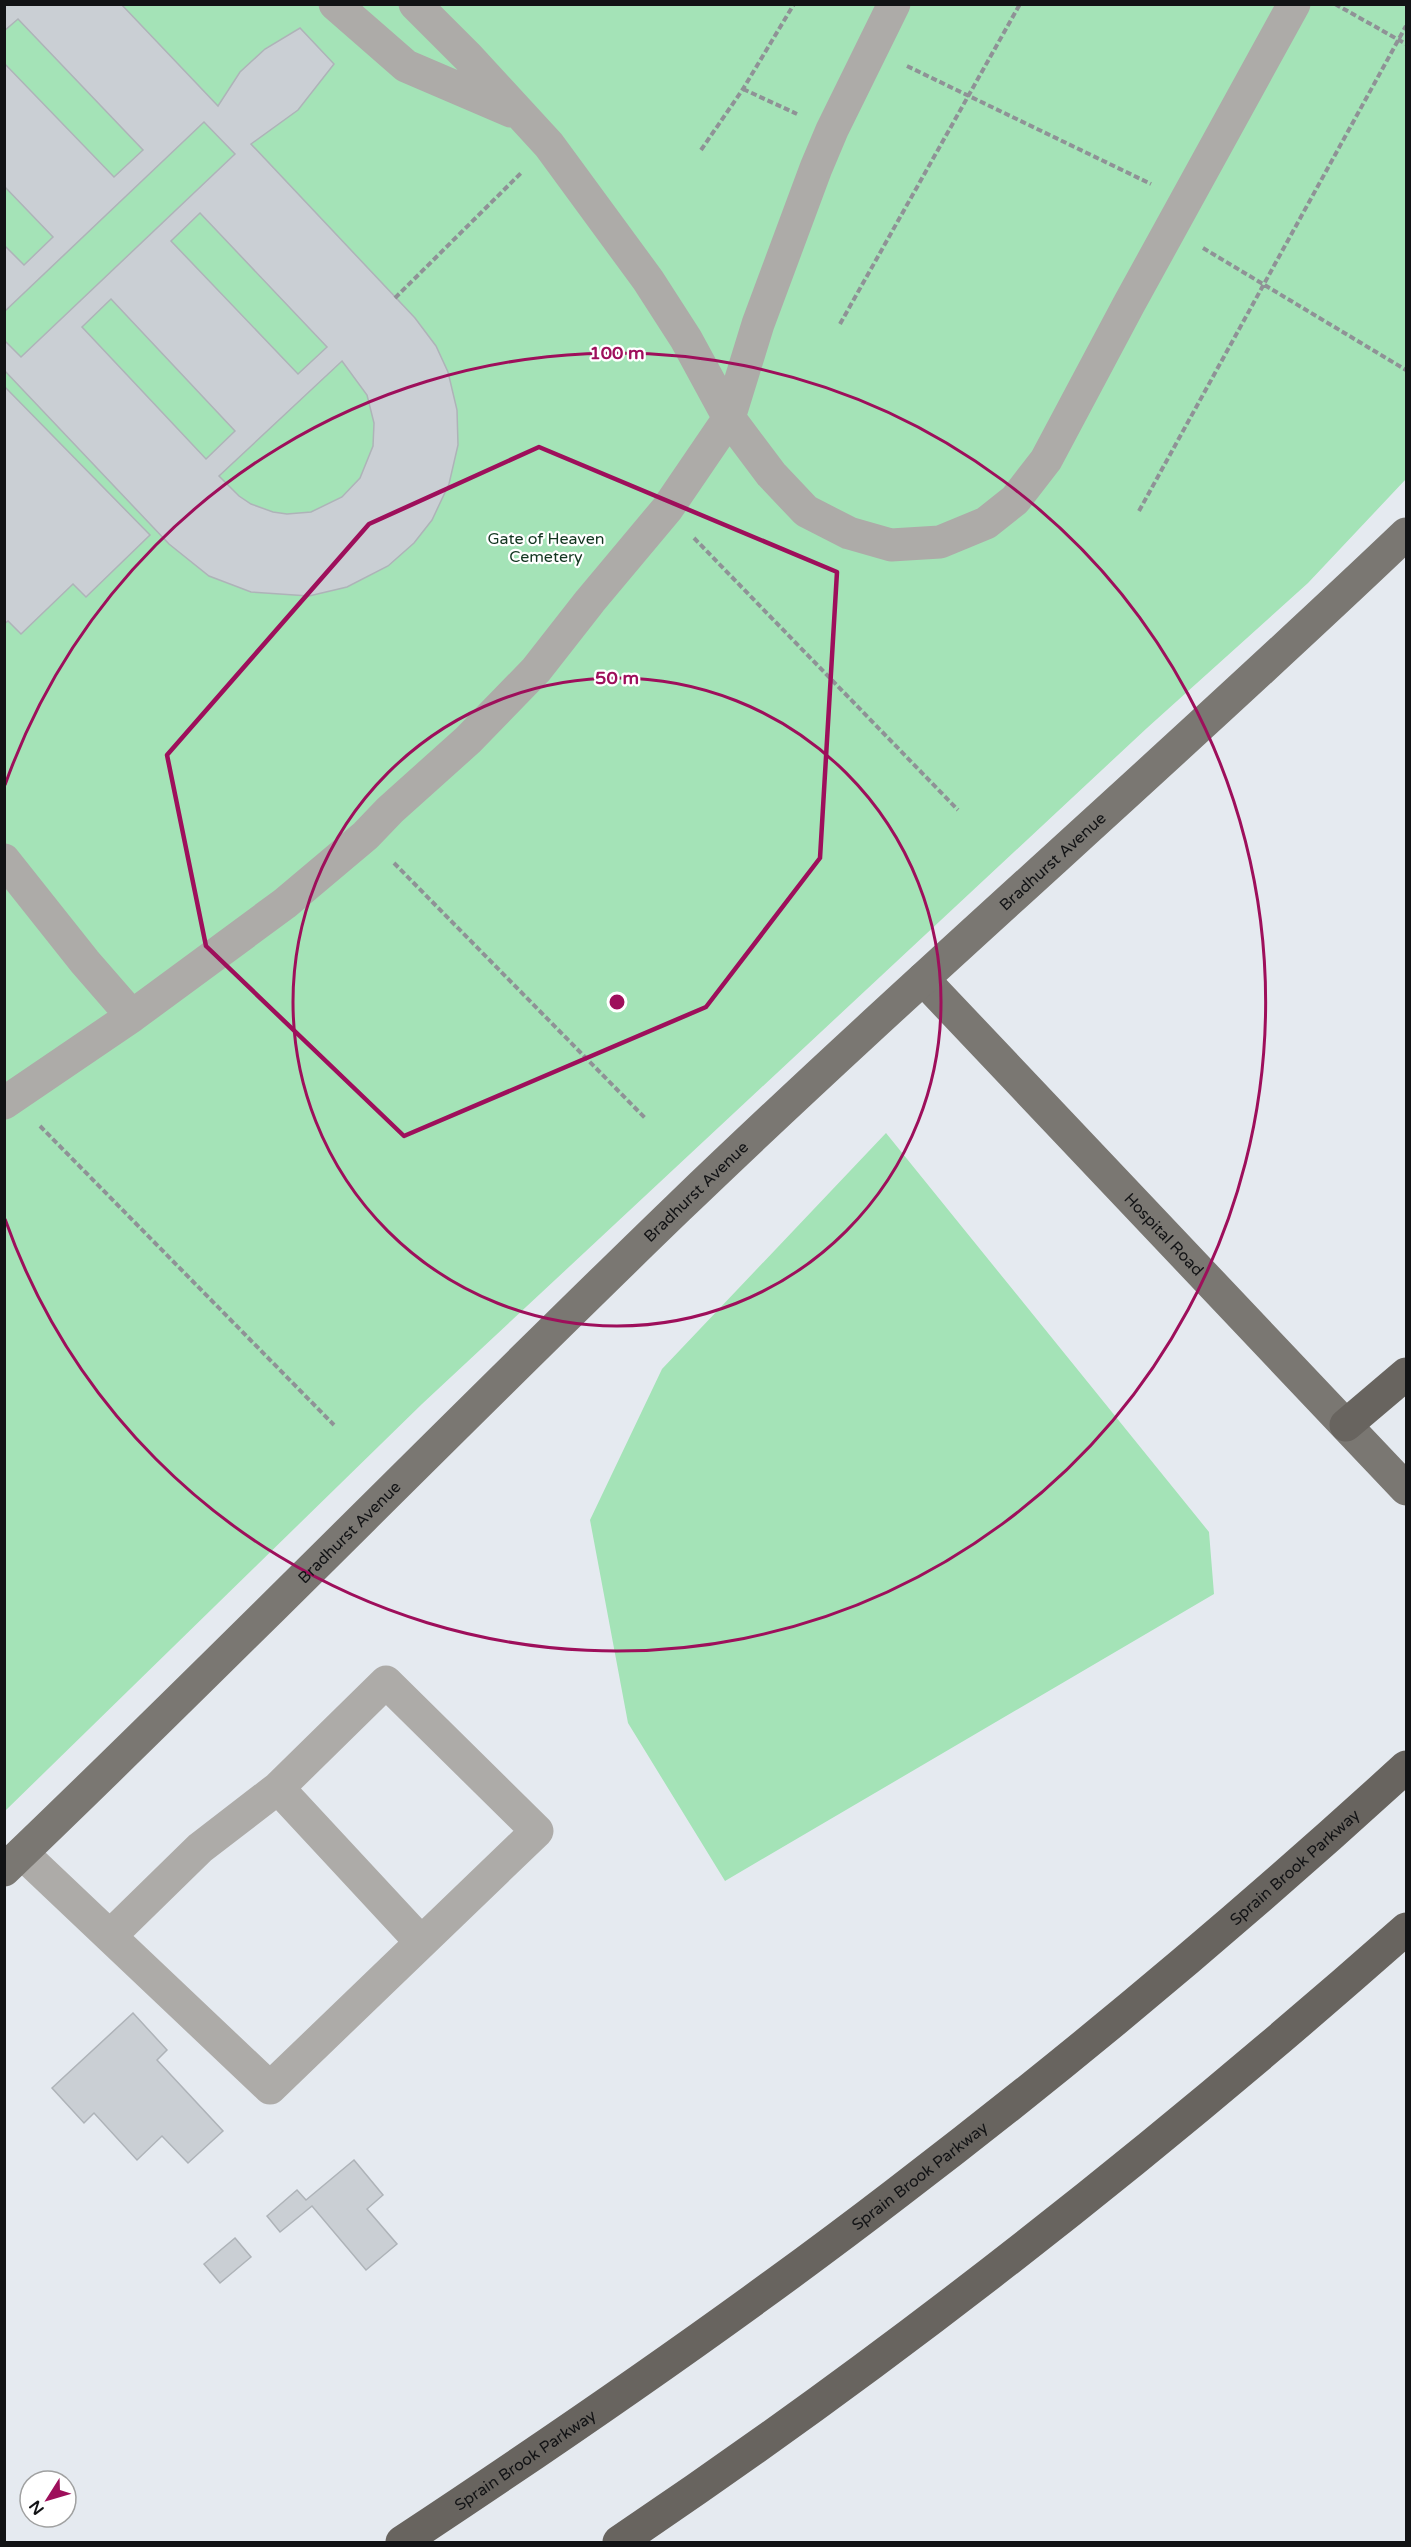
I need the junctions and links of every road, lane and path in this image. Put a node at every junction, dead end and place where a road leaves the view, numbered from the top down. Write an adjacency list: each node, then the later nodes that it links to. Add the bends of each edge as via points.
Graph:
1 (335, 4): 14 (lane, via 406,66)
2 (415, 4): 14 (lane)
3 (794, 4): 12 (path)
4 (894, 4): 11 (lane)
5 (1020, 4): 13 (path)
6 (1294, 4): 18 (lane)
7 (1335, 4): 9 (path)
8 (1407, 26): 9 (path)
9 (1399, 40): 10 (path); 20 (path)
10 (1407, 44)
11 (871, 48): 13 (path); 15 (lane)
12 (743, 90): 15 (path); 17 (path)
13 (967, 96): 18 (path); 22 (path)
14 (521, 115): 16 (lane)
15 (831, 130): 24 (lane, via 758,324)
16 (549, 145): 21 (path); 24 (lane, via 648,280)
17 (701, 150)
18 (1187, 202): 19 (lane)
19 (1171, 230): 20 (path); 24 (lane, via 1046,460 1015,500 986,523 939,542 891,546 849,533 806,511 771,474)
20 (1265, 284): 23 (path); 26 (path)
21 (395, 298)
22 (840, 324)
23 (1407, 370)
24 (729, 418): 25 (lane)
25 (667, 509): 28 (path); 29 (lane, via 536,670)
26 (1139, 511)
27 (1407, 534): 31 (main road, Bradhurst Avenue)
28 (958, 810)
29 (366, 835): 32 (lane, via 284,904); 34 (path)
30 (4, 860): 32 (lane)
31 (924, 979): 37 (main road, Hospital Road); 41 (main road, Bradhurst Avenue, via 680,1206)
32 (132, 1016): 33 (lane)
33 (8, 1101): 36 (path)
34 (646, 1119)
35 (1407, 1374): 37 (highway)
36 (334, 1425)
37 (1357, 1436): 38 (main road, Hospital Road)
38 (1407, 1489)
39 (1407, 1767): 45 (highway, Sprain Brook Parkway, via 1142,1998 898,2193 655,2371)
40 (278, 1788): 43 (lane, via 200,1848); 44 (lane); 44 (lane, via 386,1682 537,1831)
41 (13, 1861): 43 (lane)
42 (1407, 1929): 46 (highway, via 1236,2075 988,2274 868,2365)
43 (110, 1936): 44 (lane, via 270,2088)
44 (421, 1942)
45 (402, 2542)
46 (619, 2542)

